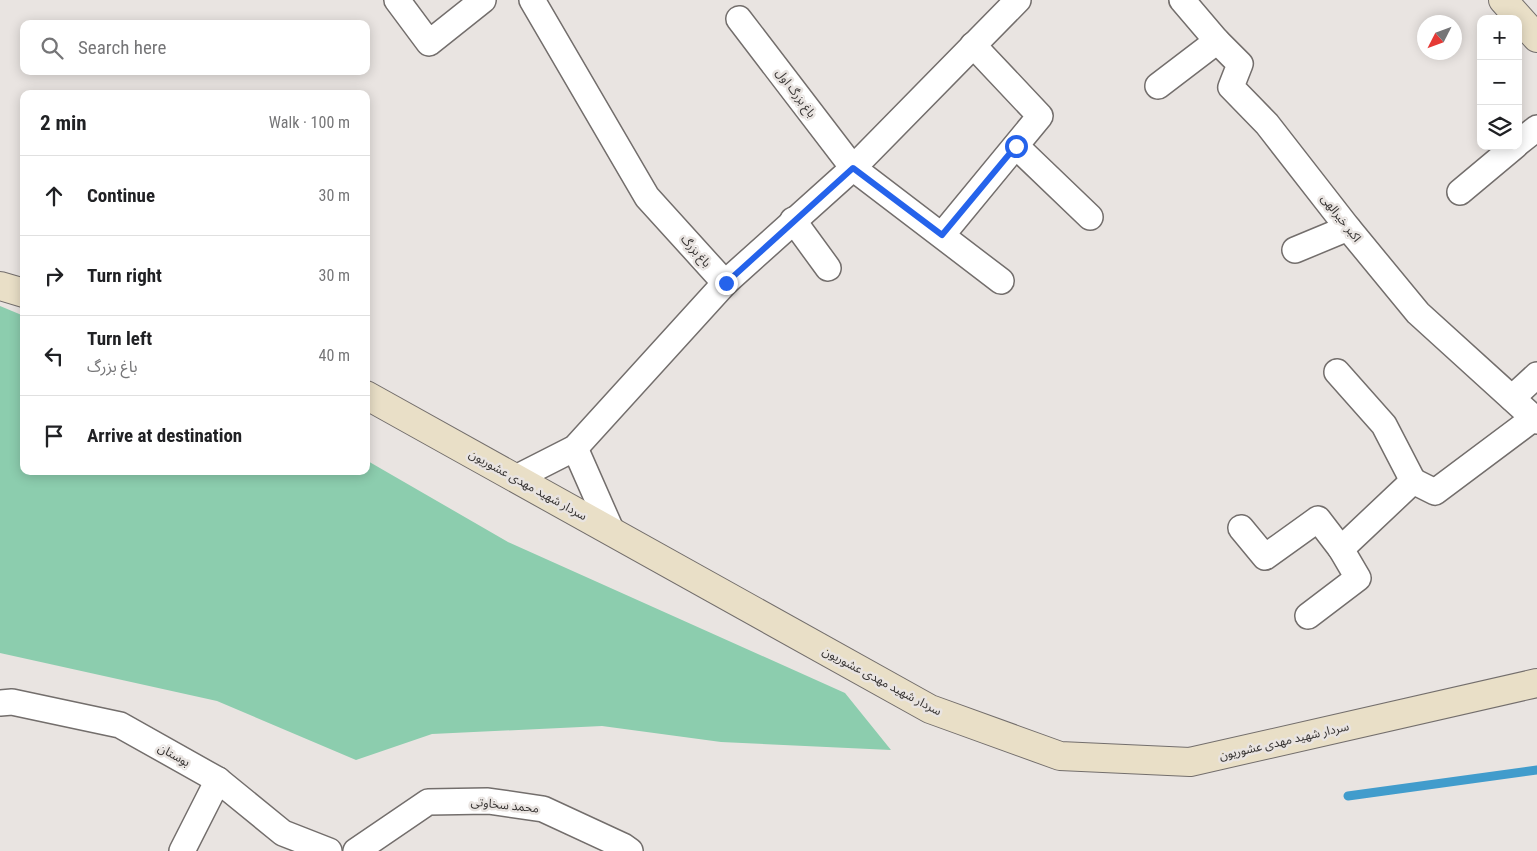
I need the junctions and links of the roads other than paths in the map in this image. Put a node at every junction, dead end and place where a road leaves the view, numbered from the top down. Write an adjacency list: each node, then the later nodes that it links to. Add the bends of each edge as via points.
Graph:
1 (397, 0): 2 (street, via 429,43)
2 (483, 0)
3 (532, 0): 25 (street, باغ بزرگ, via 647,197)
4 (1018, 0): 10 (street)
5 (1182, 0): 9 (street, اکبر خیرالهی)
6 (1503, 0): 8 (street)
7 (739, 19): 16 (street, باغ بزرگ اول)
8 (1537, 38)
9 (1217, 41): 11 (street); 20 (street, اکبر خیرالهی, via 1240,64 1230,87 1267,124)
10 (973, 46): 14 (street, via 1040,116); 16 (street)
11 (1158, 86)
12 (1537, 128): 13 (street)
13 (1522, 141)
14 (1016, 146): 18 (street); 21 (street)
15 (1510, 150): 17 (street)
16 (853, 168): 19 (street); 21 (street, باغ بزرگ اول)
17 (1460, 192)
18 (1090, 217)
19 (793, 220): 23 (street); 25 (street)
20 (1348, 228): 22 (street); 31 (street, اکبر خیرالهی, via 1418,313)
21 (942, 235): 24 (street, باغ بزرگ اول)
22 (1295, 250)
23 (828, 268)
24 (1001, 281)
25 (726, 283): 33 (street)
26 (0, 286): 27 (street)
27 (20, 292)
28 (1337, 372): 35 (street, via 1384,425)
29 (1537, 375): 31 (street)
30 (370, 397): 34 (street, سردار شهید مهدی عشوریون)
31 (1512, 398): 32 (street, اکبر خیرالهی)
32 (1536, 419): 35 (street, via 1435,492)
33 (575, 448): 34 (street); 37 (street)
34 (516, 478): 37 (street, سردار شهید مهدی عشوریون)
35 (1413, 481): 38 (street)
36 (1242, 528): 38 (street, via 1265,558 1318,519)
37 (612, 532): 40 (street, سردار شهید مهدی عشوریون, via 930,709 1060,756 1190,762)
38 (1341, 548): 39 (street, via 1358,578)
39 (1308, 616)
40 (1537, 683)
41 (0, 703): 42 (street, بوستان, via 12,702 120,725)
42 (218, 780): 43 (street); 44 (street, بوستان, via 283,833)
43 (182, 851)
44 (329, 851)
45 (356, 851): 46 (street, محمد سخاوتی, via 428,802 488,801 543,808)
46 (630, 851)

